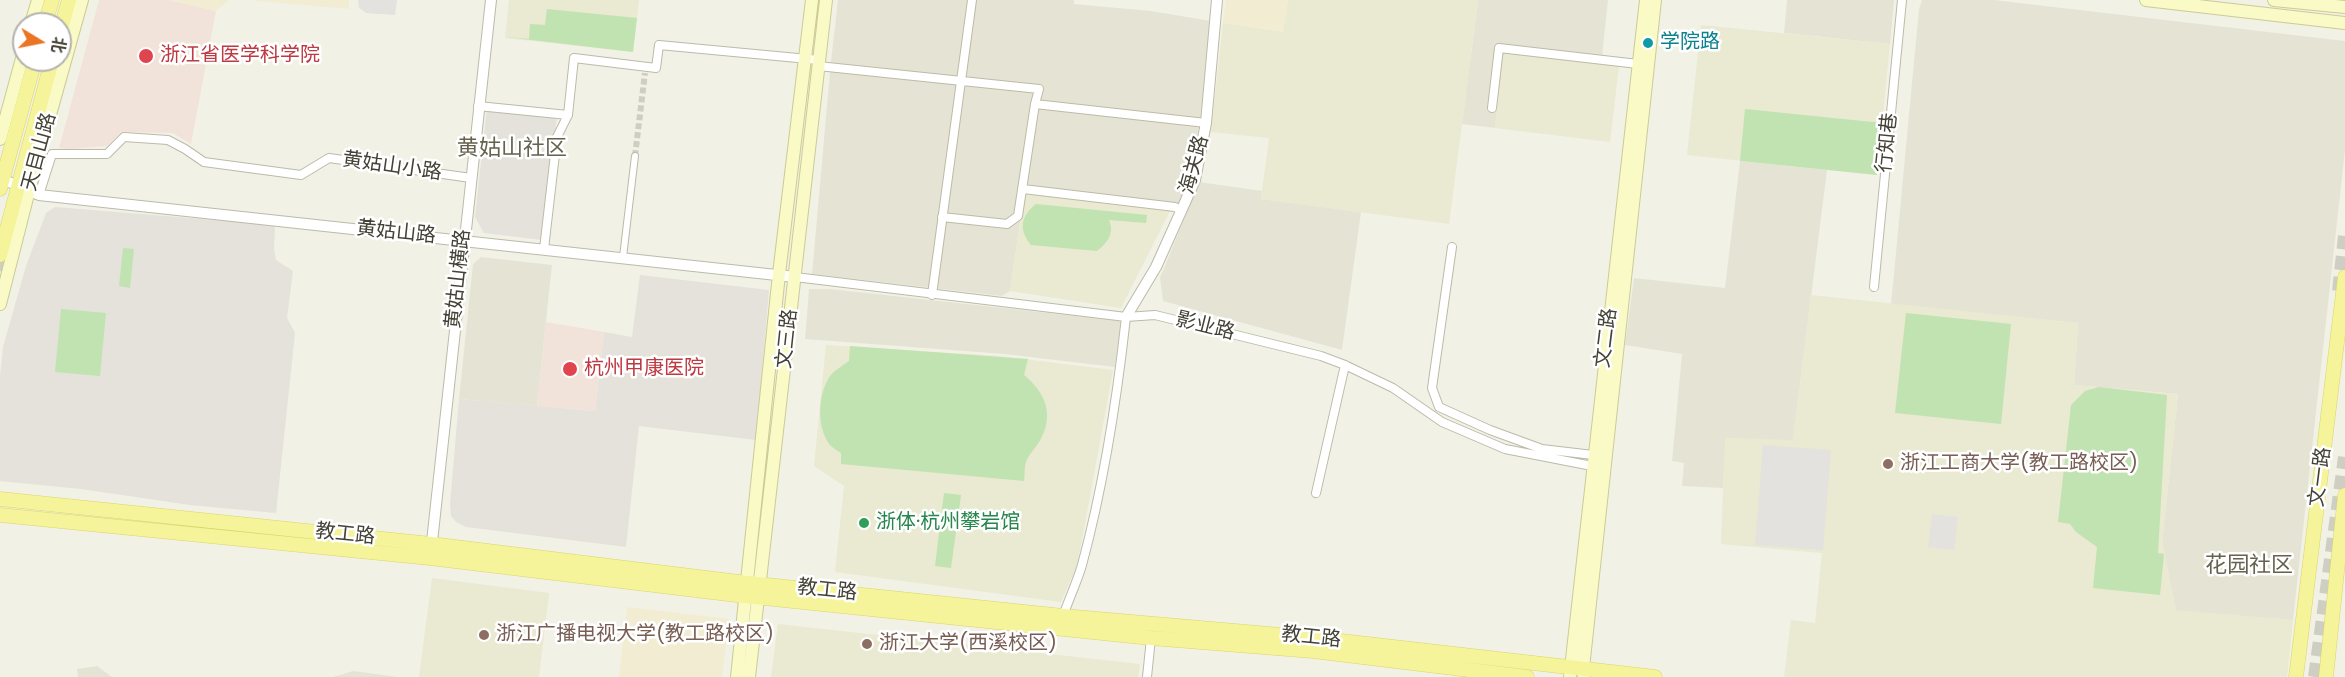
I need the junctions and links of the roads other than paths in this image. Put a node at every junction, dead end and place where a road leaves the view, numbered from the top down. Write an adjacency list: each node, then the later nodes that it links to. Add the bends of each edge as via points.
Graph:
1 (82, 0): 31 (main road, 天目山路)
2 (491, 0): 22 (street, 黄姑山横路)
3 (813, 0): 14 (main road, 文三路)
4 (826, 0): 15 (main road, 文三路)
5 (972, 0): 20 (street)
6 (1217, 0): 25 (street, 海关路)
7 (1646, 0): 16 (main road, 文二路)
8 (1655, 0): 56 (main road, 文二路)
9 (1902, 0): 42 (street, 行知巷)
10 (2146, 0): 13 (main road)
11 (2274, 0): 12 (main road)
12 (2345, 7)
13 (2345, 23)
14 (806, 58): 15 (street); 24 (street, via 659,45 656,68 645,70 574,58); 39 (main road, 文三路)
15 (818, 63): 20 (street); 40 (main road, 文三路)
16 (1638, 64): 23 (street, via 1499,48); 47 (main road, 文二路)
17 (18, 72): 26 (main road)
18 (32, 72): 29 (main road, 天目山路)
19 (50, 72): 31 (main road, 天目山路)
20 (963, 82): 21 (street, via 1039,89); 33 (street)
21 (1035, 104): 25 (street); 30 (street)
22 (478, 106): 24 (street); 28 (street, 黄姑山横路)
23 (1492, 108)
24 (568, 115): 36 (street, via 557,137)
25 (1206, 123): 32 (street, 海关路, via 1195,180)
26 (0, 139)
27 (635, 156): 38 (street)
28 (471, 178): 31 (street, 黄姑山小路, via 329,158 301,175 204,162 168,140 124,137 107,154 52,154); 34 (street, 黄姑山横路)
29 (1, 182): 31 (street, 黄姑山路)
30 (1023, 189): 32 (street, via 1175,207); 33 (street, via 1018,216 1007,224)
31 (29, 190): 34 (street, 黄姑山路); 37 (main road, 天目山路); 44 (main road, 天目山路)
32 (1182, 211): 45 (street, 海关路, via 1156,267)
33 (942, 217): 43 (street)
34 (463, 240): 36 (street, 黄姑山路); 52 (street, 黄姑山横路)
35 (1452, 247): 47 (street, via 1432,388 1438,407 1542,449)
36 (544, 249): 38 (street, 黄姑山路)
37 (0, 255)
38 (623, 257): 39 (street, 黄姑山路)
39 (779, 274): 40 (street, 黄姑山路); 53 (main road, 文三路)
40 (795, 277): 43 (street, 影业路); 53 (main road, 文三路)
41 (2345, 278): 62 (main road, 文一路)
42 (1874, 287)
43 (932, 295): 45 (street, 影业路)
44 (0, 304)
45 (1126, 317): 46 (street, 影业路, via 1155,315); 54 (street, via 1098,496 1082,566)
46 (1345, 365): 47 (street, 影业路, via 1393,388 1442,422 1505,449); 48 (street)
47 (1593, 461): 56 (main road, 文二路)
48 (1316, 493)
49 (2345, 495): 63 (main road, 文一路)
50 (0, 499): 52 (main road, 教工路)
51 (0, 515): 52 (main road, 教工路)
52 (430, 551): 53 (main road, 教工路)
53 (753, 590): 54 (main road, 教工路); 55 (main road, 教工路); 57 (main road, 文三路); 58 (main road, 文三路)
54 (1063, 616): 56 (main road, 教工路, via 1315,638)
55 (1151, 638): 59 (street); 60 (main road, 教工路, via 1313,651)
56 (1577, 673): 61 (main road, 教工路)
57 (737, 677)
58 (750, 677)
59 (1147, 677)
60 (1527, 677)
61 (1655, 677)
62 (2296, 677)
63 (2326, 677)

